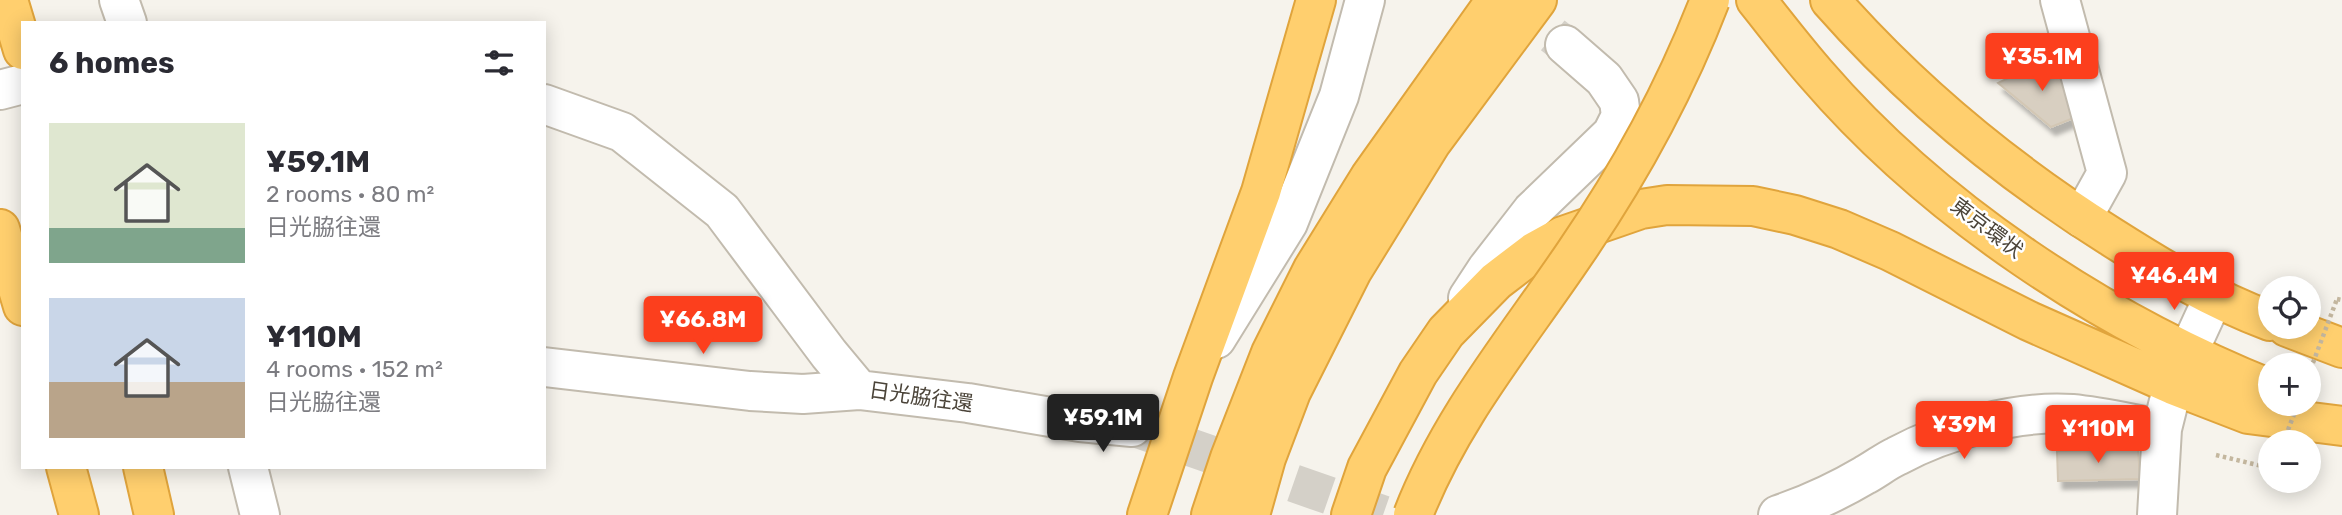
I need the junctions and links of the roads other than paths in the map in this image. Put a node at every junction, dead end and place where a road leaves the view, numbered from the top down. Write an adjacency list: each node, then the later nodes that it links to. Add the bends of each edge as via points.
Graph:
1 (8, 0): 12 (highway)
2 (119, 0): 11 (street)
3 (1316, 0): 27 (highway, via 1261,192)
4 (1365, 0): 27 (street, via 1339,96 1288,223)
5 (1496, 0): 43 (highway, via 1370,177 1313,269 1271,353)
6 (1537, 0): 44 (highway, via 1431,143 1352,271 1291,392)
7 (1710, 0): 46 (highway, bridge, via 1666,104 1622,183 1489,372)
8 (1756, 0): 26 (highway, 東京環状, via 1817,75 1905,163 2014,250 2150,335)
9 (1830, 0): 17 (highway, via 1941,112 1995,157)
10 (2060, 0): 17 (street, via 2107,173)
11 (126, 21)
12 (21, 43)
13 (1564, 45): 22 (street, via 1604,79 1619,101 1621,116 1612,134 1532,211)
14 (21, 85): 15 (street)
15 (0, 90)
16 (546, 104): 29 (street, 日光脇往還, via 622,132 722,211)
17 (2082, 218): 19 (highway, via 2178,279)
18 (0, 229): 20 (highway)
19 (2214, 296): 21 (highway); 26 (street)
20 (21, 299)
21 (2258, 316)
22 (1446, 332): 26 (highway, via 1496,281 1563,236 1641,209 1753,206 1795,215 1859,238 2029,321); 45 (highway, via 1367,467)
23 (2318, 339): 24 (highway)
24 (2342, 348)
25 (546, 367): 29 (street, via 750,391)
26 (2180, 369): 28 (highway, 東京環状); 32 (highway, via 2248,414); 34 (street)
27 (1193, 377): 42 (highway)
28 (2258, 385)
29 (859, 390): 33 (street, 日光脇往還)
30 (2321, 407): 31 (highway)
31 (2342, 414)
32 (2342, 426)
33 (1132, 427)
34 (2162, 429): 47 (street, via 2071,414 1995,421 1940,436); 48 (street)
35 (67, 469): 40 (highway)
36 (143, 469): 41 (highway)
37 (249, 469): 39 (street)
38 (271, 469): 39 (street)
39 (259, 510)
40 (79, 515)
41 (154, 515)
42 (1147, 515)
43 (1211, 515)
44 (1250, 515)
45 (1351, 515)
46 (1413, 515)
47 (1778, 515)
48 (2157, 515)

